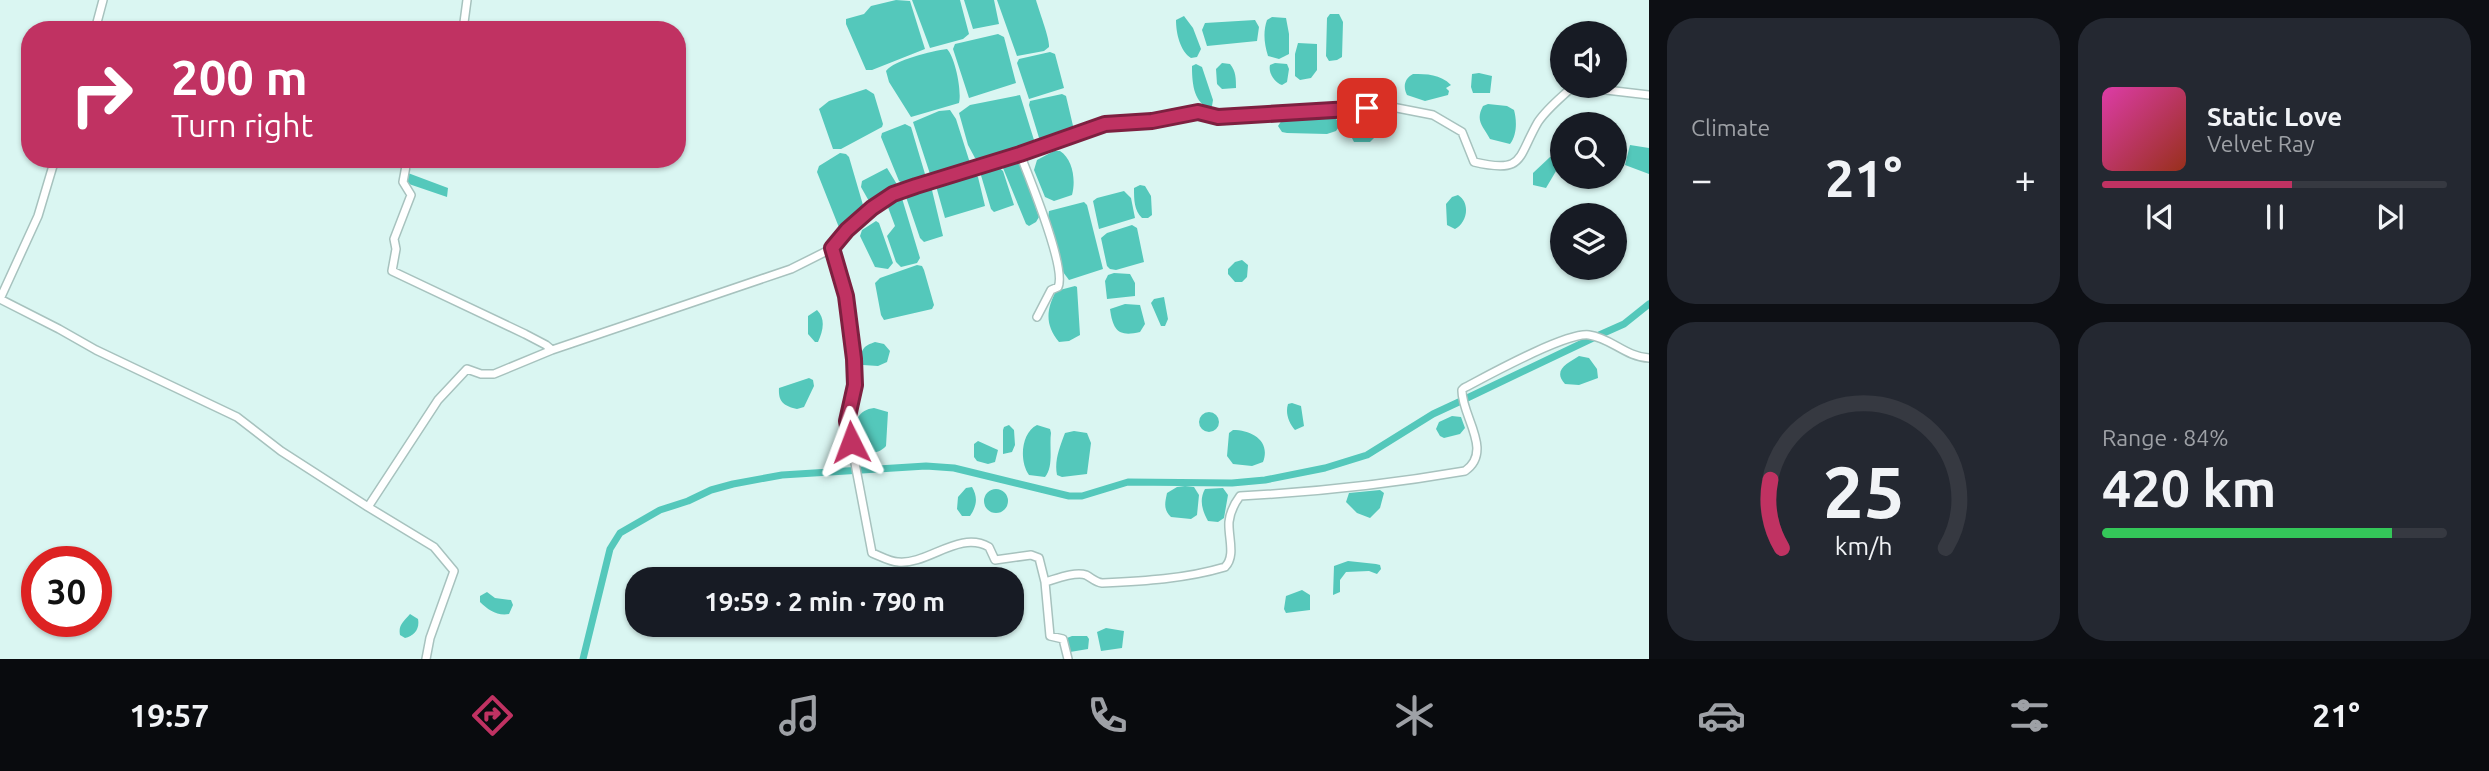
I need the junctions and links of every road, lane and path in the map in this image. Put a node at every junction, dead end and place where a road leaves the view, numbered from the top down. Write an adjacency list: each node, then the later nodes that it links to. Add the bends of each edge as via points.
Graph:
1 (103, 0): 3 (street)
2 (467, 0): 4 (street)
3 (97, 21)
4 (464, 21)
5 (1649, 95): 6 (street, via 1569,90 1538,122 1520,159 1507,166 1474,162 1462,132 1433,115 1392,107 1218,117 1198,112 1105,124)
6 (1020, 154): 9 (street, via 893,194 863,215); 11 (street, via 1052,242 1060,280)
7 (52, 168): 10 (street, via 38,216)
8 (405, 168): 12 (street, via 402,182 410,190 410,201 394,239 392,271)
9 (832, 248): 12 (street, via 791,269); 15 (street, via 846,296 855,385 847,421 872,553 899,562 948,547 984,544 995,560 1039,558)
10 (0, 299): 14 (street, via 237,417)
11 (1037, 317)
12 (552, 350): 14 (street, via 494,374 467,369 414,433)
13 (1649, 358): 15 (street, via 1583,335 1464,387 1463,402 1476,441 1476,457 1465,471 1332,490 1240,496 1229,521 1231,557 1225,567 1153,580 1102,583 1080,574)
14 (368, 507): 16 (street, via 434,547 454,571)
15 (1045, 582): 17 (street, via 1050,636 1063,639)
16 (426, 659)
17 (1068, 659)

